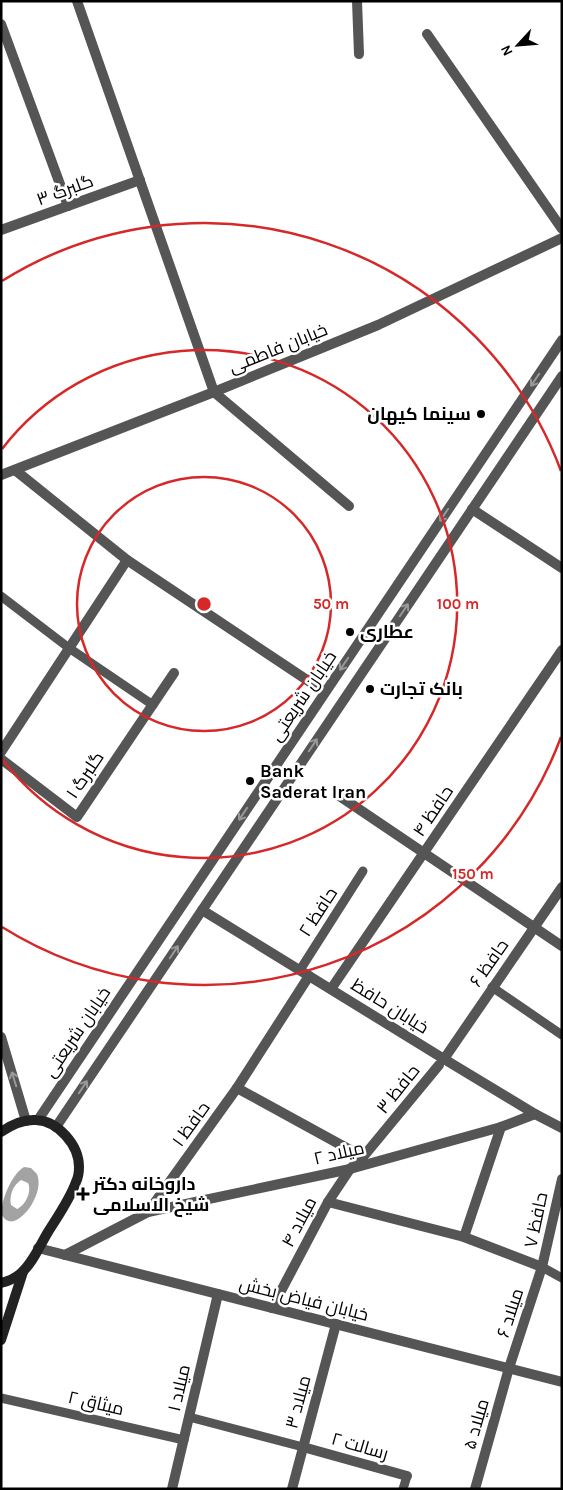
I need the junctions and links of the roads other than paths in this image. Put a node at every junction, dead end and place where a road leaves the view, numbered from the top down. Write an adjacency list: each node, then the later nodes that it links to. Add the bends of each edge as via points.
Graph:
1 (77, 1): 6 (street)
2 (357, 1): 5 (street)
3 (1, 24): 7 (street)
4 (426, 34): 8 (street)
5 (359, 54)
6 (140, 180): 7 (street, گلبرگ ۳); 13 (street)
7 (68, 206): 9 (street, گلبرگ ۳)
8 (562, 229)
9 (1, 230)
10 (562, 238): 13 (street, خیابان فاطمی, via 378,325)
11 (562, 340): 24 (street, خیابان شریعتی, one-way to 24)
12 (562, 376): 17 (street, خیابان شریعتی)
13 (214, 392): 14 (street, خیابان فاطمی); 16 (street)
14 (15, 470): 15 (street, خیابان فاطمی); 18 (street)
15 (1, 475)
16 (349, 506)
17 (472, 509): 19 (street); 32 (street, خیابان شریعتی, one-way to 17)
18 (127, 560): 21 (street); 24 (street)
19 (562, 568)
20 (1, 596): 21 (lane)
21 (69, 648): 25 (lane); 26 (street)
22 (562, 650): 29 (street, حافظ ۴)
23 (174, 673): 25 (street, گلبرگ ۱)
24 (325, 692): 44 (street, خیابان شریعتی, one-way to 44)
25 (153, 705): 27 (street, گلبرگ ۱, via 77,817)
26 (1, 752)
27 (1, 759)
28 (338, 795): 29 (street)
29 (424, 853): 33 (street); 38 (street, حافظ ۴)
30 (363, 871): 35 (lane, حافظ ۲)
31 (562, 887): 33 (street, حافظ ۶)
32 (202, 910): 35 (street, خیابان حافظ); 46 (street, خیابان شریعتی, one-way to 32)
33 (534, 927): 34 (street); 37 (street, حافظ ۶)
34 (562, 946)
35 (300, 970): 36 (street, خیابان حافظ)
36 (309, 976): 38 (street, خیابان حافظ); 42 (street, حافظ ۱)
37 (492, 987): 39 (lane); 41 (street, حافظ ۶)
38 (331, 990): 41 (street, خیابان حافظ)
39 (562, 1035)
40 (1, 1038): 45 (street, one-way to 40)
41 (441, 1062): 43 (street, خیابان حافظ); 50 (street, حافظ ۳)
42 (237, 1088): 50 (street); 54 (street, حافظ ۱)
43 (534, 1114): 47 (street, میلاد ۲); 48 (street, خیابان حافظ)
44 (38, 1120): 45 (main road); 46 (main road)
45 (26, 1121): 49 (main road)
46 (56, 1127): 56 (main road, via 76,1150 77,1181)
47 (502, 1127): 51 (street, میلاد ۲); 55 (street)
48 (562, 1128)
49 (1, 1132)
50 (363, 1157): 51 (street, میلاد ۴)
51 (350, 1169): 53 (street, میلاد ۴); 54 (street, میلاد ۲)
52 (562, 1179): 58 (street, حافظ ۷)
53 (328, 1202): 55 (street); 63 (street, میلاد ۴)
54 (148, 1212): 57 (street, حافظ ۱)
55 (464, 1237): 58 (street)
56 (38, 1248): 57 (street, خیابان فیاض بخش); 59 (main road)
57 (65, 1255): 62 (street, خیابان فیاض بخش)
58 (542, 1267): 60 (lane); 66 (street, میلاد ۶)
59 (22, 1272): 61 (main road); 65 (main road)
60 (562, 1278)
61 (1, 1284)
62 (218, 1294): 63 (street, خیابان فیاض بخش); 69 (street, میلاد ۱)
63 (272, 1308): 64 (street, خیابان فیاض بخش)
64 (336, 1324): 66 (street, خیابان فیاض بخش); 71 (street, میلاد ۳)
65 (1, 1340)
66 (509, 1368): 67 (street, خیابان فیاض بخش); 76 (street, میلاد ۵)
67 (562, 1382)
68 (1, 1398): 70 (lane, میثاق ۲)
69 (189, 1417): 70 (street, میلاد ۱); 71 (lane)
70 (184, 1440): 73 (street, میلاد ۱)
71 (303, 1447): 72 (street, رسالت ۲); 74 (street, میلاد ۳)
72 (407, 1476): 75 (lane)
73 (172, 1489)
74 (292, 1489)
75 (403, 1489)
76 (475, 1489)

